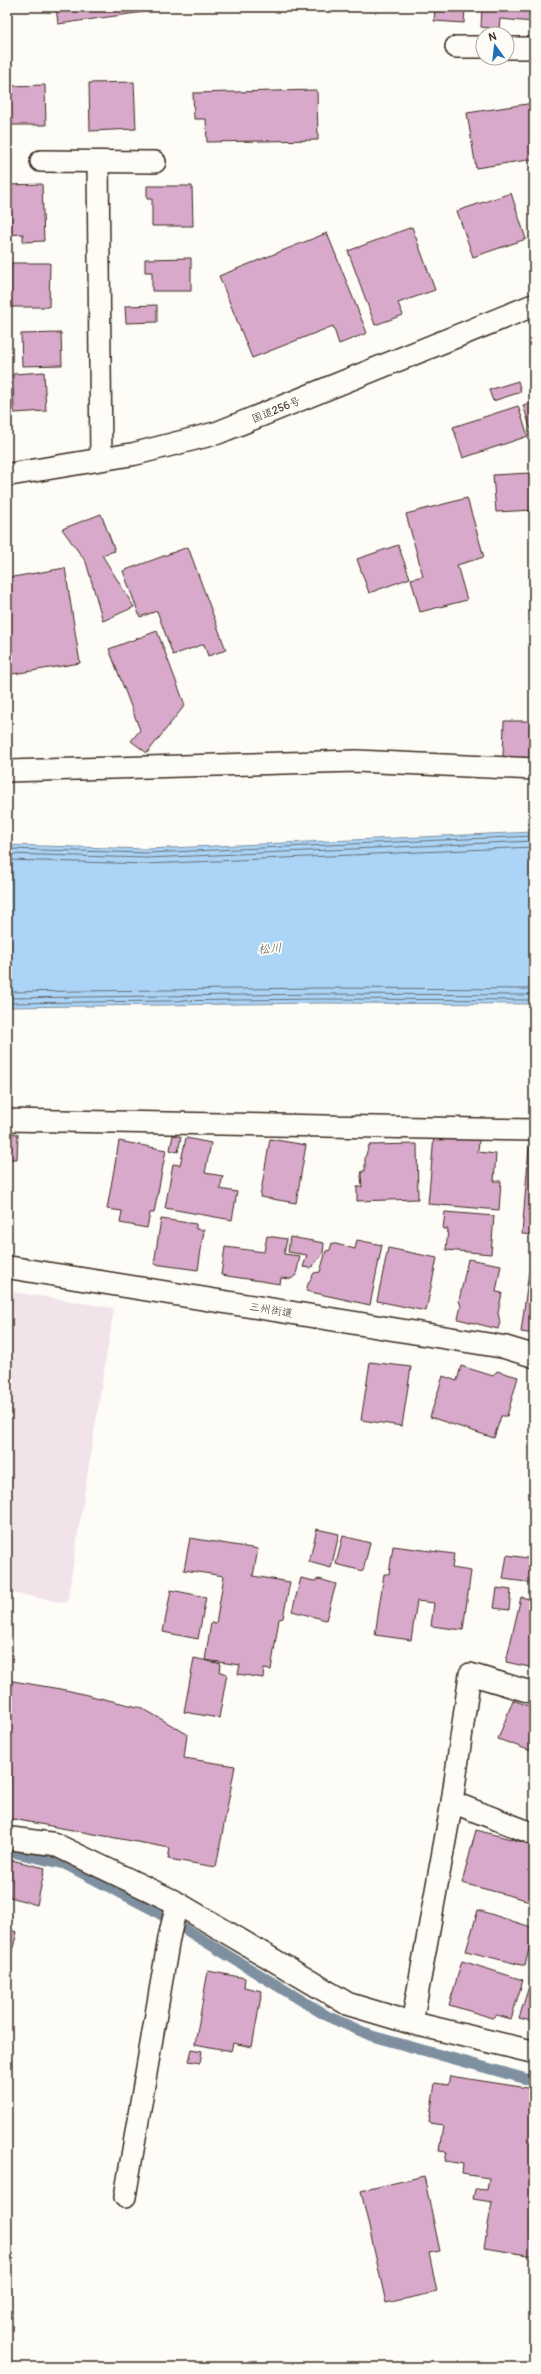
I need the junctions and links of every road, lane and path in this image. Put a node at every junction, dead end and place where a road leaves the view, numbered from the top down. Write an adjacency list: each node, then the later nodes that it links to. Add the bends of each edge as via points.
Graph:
1 (456, 47): 2 (lane)
2 (475, 47)
3 (515, 48): 4 (lane)
4 (534, 48)
5 (41, 161): 6 (lane)
6 (98, 162): 7 (lane); 9 (lane)
7 (155, 162)
8 (534, 305): 9 (main road, 国道256号, via 217,433 134,454)
9 (101, 459): 10 (main road, 国道256号)
10 (7, 475)
11 (534, 769): 12 (lane, via 356,762)
12 (7, 771)
13 (7, 1120): 14 (lane)
14 (534, 1130)
15 (7, 1268): 16 (main road, 三州街道, via 504,1348)
16 (534, 1356)
17 (534, 1693): 18 (lane, via 470,1674)
18 (452, 1802): 19 (lane); 22 (lane)
19 (534, 1834)
20 (7, 1838): 21 (main road, via 54,1844)
21 (177, 1905): 22 (main road, via 348,2004); 24 (lane)
22 (412, 2023): 23 (main road)
23 (534, 2052)
24 (124, 2197)

